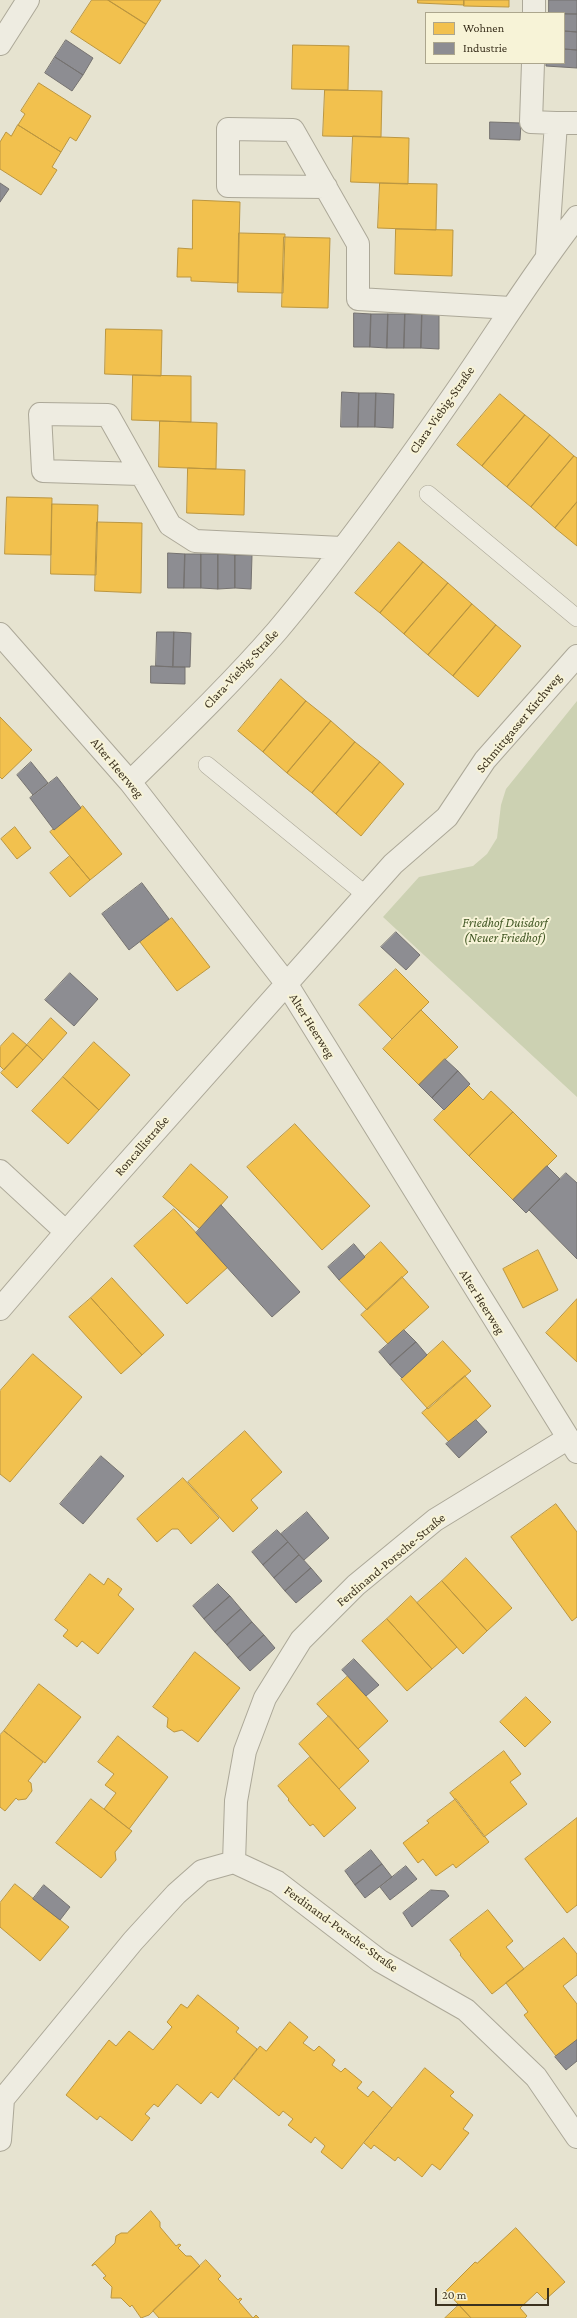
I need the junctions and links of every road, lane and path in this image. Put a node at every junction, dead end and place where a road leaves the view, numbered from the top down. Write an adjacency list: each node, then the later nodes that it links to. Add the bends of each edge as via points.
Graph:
1 (28, 0): 4 (street)
2 (534, 0): 3 (street)
3 (534, 12)
4 (0, 44)
5 (533, 64): 6 (street, via 531,122)
6 (556, 123): 7 (street); 10 (street)
7 (577, 123)
8 (326, 187): 8 (street, via 293,130 228,129 228,186); 11 (street, via 358,244 358,299)
9 (577, 217): 10 (street, Clara-Viebig-Straße)
10 (547, 255): 11 (street, Clara-Viebig-Straße)
11 (511, 308): 14 (street, Clara-Viebig-Straße, via 456,392)
12 (140, 474): 12 (street, via 108,416 40,414 43,471); 14 (street, via 170,525 195,541)
13 (428, 494): 15 (lane)
14 (342, 548): 19 (street, Clara-Viebig-Straße, via 276,631 204,709)
15 (577, 618)
16 (0, 634): 19 (street, Alter Heerweg)
17 (577, 656): 20 (street, Schmittgasser Kirchweg, via 485,760 447,817 393,864)
18 (207, 765): 20 (lane)
19 (130, 782): 21 (street, Alter Heerweg)
20 (366, 895): 21 (street, Schmittgasser Kirchweg)
21 (286, 983): 23 (street, Roncallistraße); 25 (street, Alter Heerweg)
22 (0, 1171): 23 (street)
23 (66, 1232): 24 (street, Roncallistraße)
24 (0, 1309)
25 (572, 1446): 26 (street, Ferdinand-Porsche-Straße, via 435,1520 356,1585 301,1640 265,1698 245,1751 236,1801)
26 (234, 1862): 27 (street, Ferdinand-Porsche-Straße, via 277,1882 380,1960 466,2010 536,2077); 28 (street, via 202,1871 176,1894 132,1941 2,2100)
27 (577, 2137)
28 (0, 2140)

